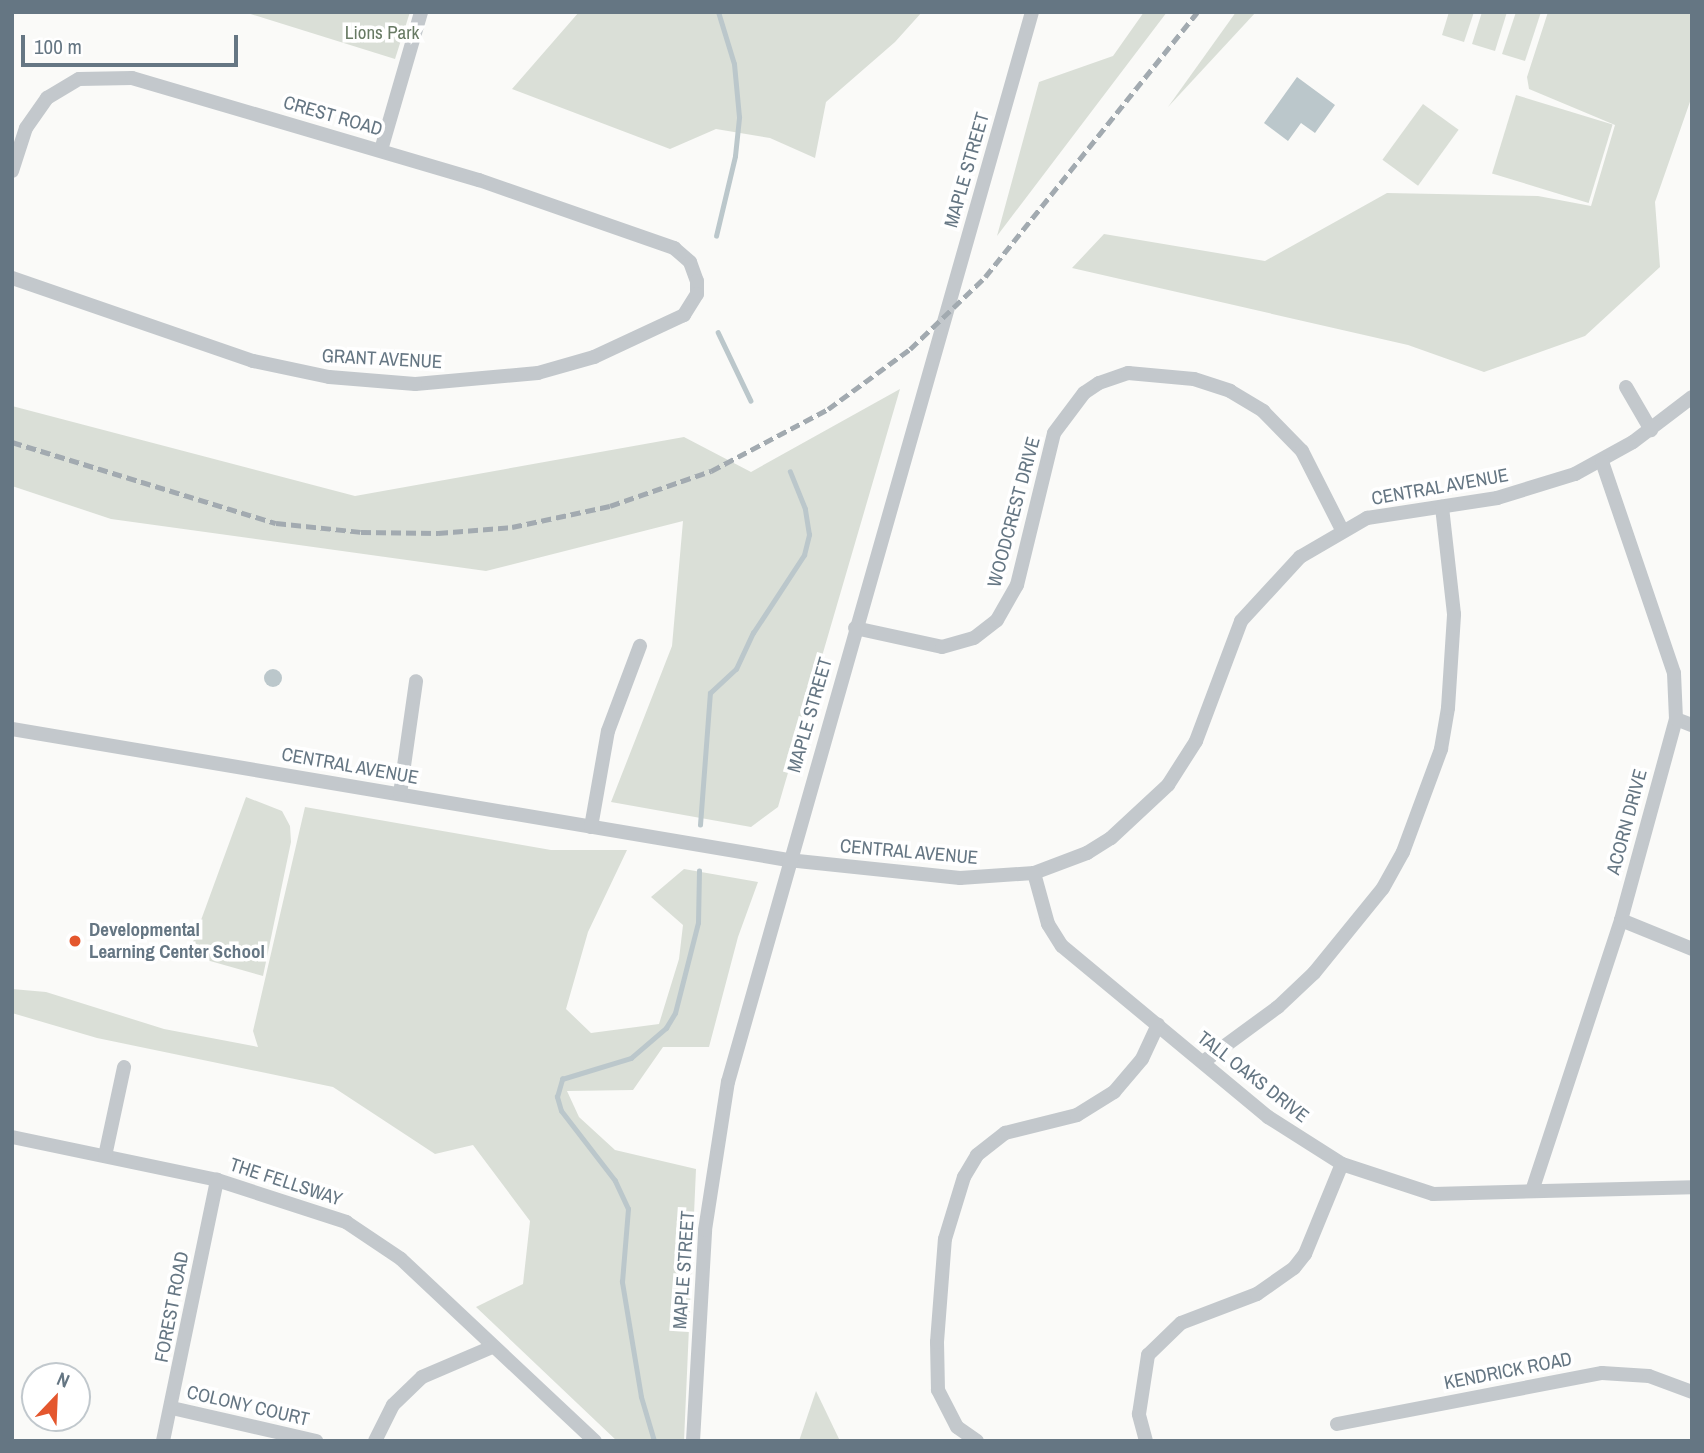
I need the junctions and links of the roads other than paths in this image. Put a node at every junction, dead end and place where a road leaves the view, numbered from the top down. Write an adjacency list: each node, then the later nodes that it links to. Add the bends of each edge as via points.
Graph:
1 (421, 12): 3 (street)
2 (1032, 12): 13 (street, MAPLE STREET)
3 (381, 150): 4 (street, CREST ROAD, via 111,75 79,79 47,98 26,128); 5 (street, CREST ROAD, via 479,180)
4 (12, 171)
5 (683, 255): 6 (street, GRANT AVENUE, via 698,281 692,306 679,319 648,335 538,373 415,384 329,377 253,361)
6 (12, 278)
7 (1626, 387): 9 (street)
8 (1692, 397): 9 (street, CENTRAL AVENUE)
9 (1651, 430): 10 (street, CENTRAL AVENUE)
10 (1602, 462): 11 (street, CENTRAL AVENUE, via 1537,489); 16 (street, ACORN DRIVE, via 1674,673)
11 (1442, 507): 12 (street, CENTRAL AVENUE, via 1401,509); 26 (street, via 1454,614 1448,708 1441,749 1403,852 1383,888 1314,972 1278,1007)
12 (1342, 530): 13 (street, WOODCREST DRIVE, via 1302,451 1263,411 1230,391 1194,379 1128,373 1084,393 1055,433 1017,585 997,620 974,638 942,647); 22 (street, CENTRAL AVENUE, via 1285,570 1241,621 1196,741 1151,805 1087,853)
13 (855, 628): 21 (street, MAPLE STREET)
14 (640, 646): 20 (street, via 608,731)
15 (416, 681): 19 (street)
16 (1676, 719): 17 (street); 23 (street, ACORN DRIVE)
17 (1692, 725)
18 (12, 729): 19 (street, CENTRAL AVENUE)
19 (400, 794): 20 (street, CENTRAL AVENUE)
20 (591, 827): 21 (street, CENTRAL AVENUE)
21 (788, 860): 22 (street, CENTRAL AVENUE, via 960,878); 42 (street, MAPLE STREET, via 728,1082 714,1160 705,1230)
22 (1034, 873): 25 (street, TALL OAKS DRIVE, via 1048,924 1062,946)
23 (1620, 920): 24 (street); 33 (street, ACORN DRIVE)
24 (1692, 949)
25 (1158, 1026): 26 (street, TALL OAKS DRIVE); 43 (street, via 1133,1071 1102,1101 1063,1120 1005,1133 977,1155 964,1177 945,1239 938,1390 957,1427)
26 (1203, 1062): 30 (street, TALL OAKS DRIVE, via 1268,1117)
27 (124, 1067): 29 (street)
28 (12, 1137): 29 (street, THE FELLSWAY)
29 (105, 1156): 31 (street, THE FELLSWAY)
30 (1342, 1164): 33 (street, TALL OAKS DRIVE, via 1433,1194); 44 (street, via 1305,1254 1294,1268 1257,1294 1181,1323 1148,1355 1139,1414)
31 (217, 1180): 34 (street, THE FELLSWAY, via 346,1222 401,1259); 36 (street, FOREST ROAD)
32 (1692, 1187): 33 (street, TALL OAKS DRIVE)
33 (1532, 1191)
34 (492, 1347): 40 (street, via 445,1364 411,1385 393,1405); 41 (street, THE FELLSWAY)
35 (1689, 1395): 37 (street, KENDRICK ROAD, via 1649,1376 1602,1373)
36 (172, 1408): 38 (street, FOREST ROAD); 39 (street, COLONY COURT)
37 (1337, 1424)
38 (163, 1441)
39 (316, 1441)
40 (375, 1441)
41 (595, 1441)
42 (693, 1441)
43 (977, 1441)
44 (1146, 1441)

